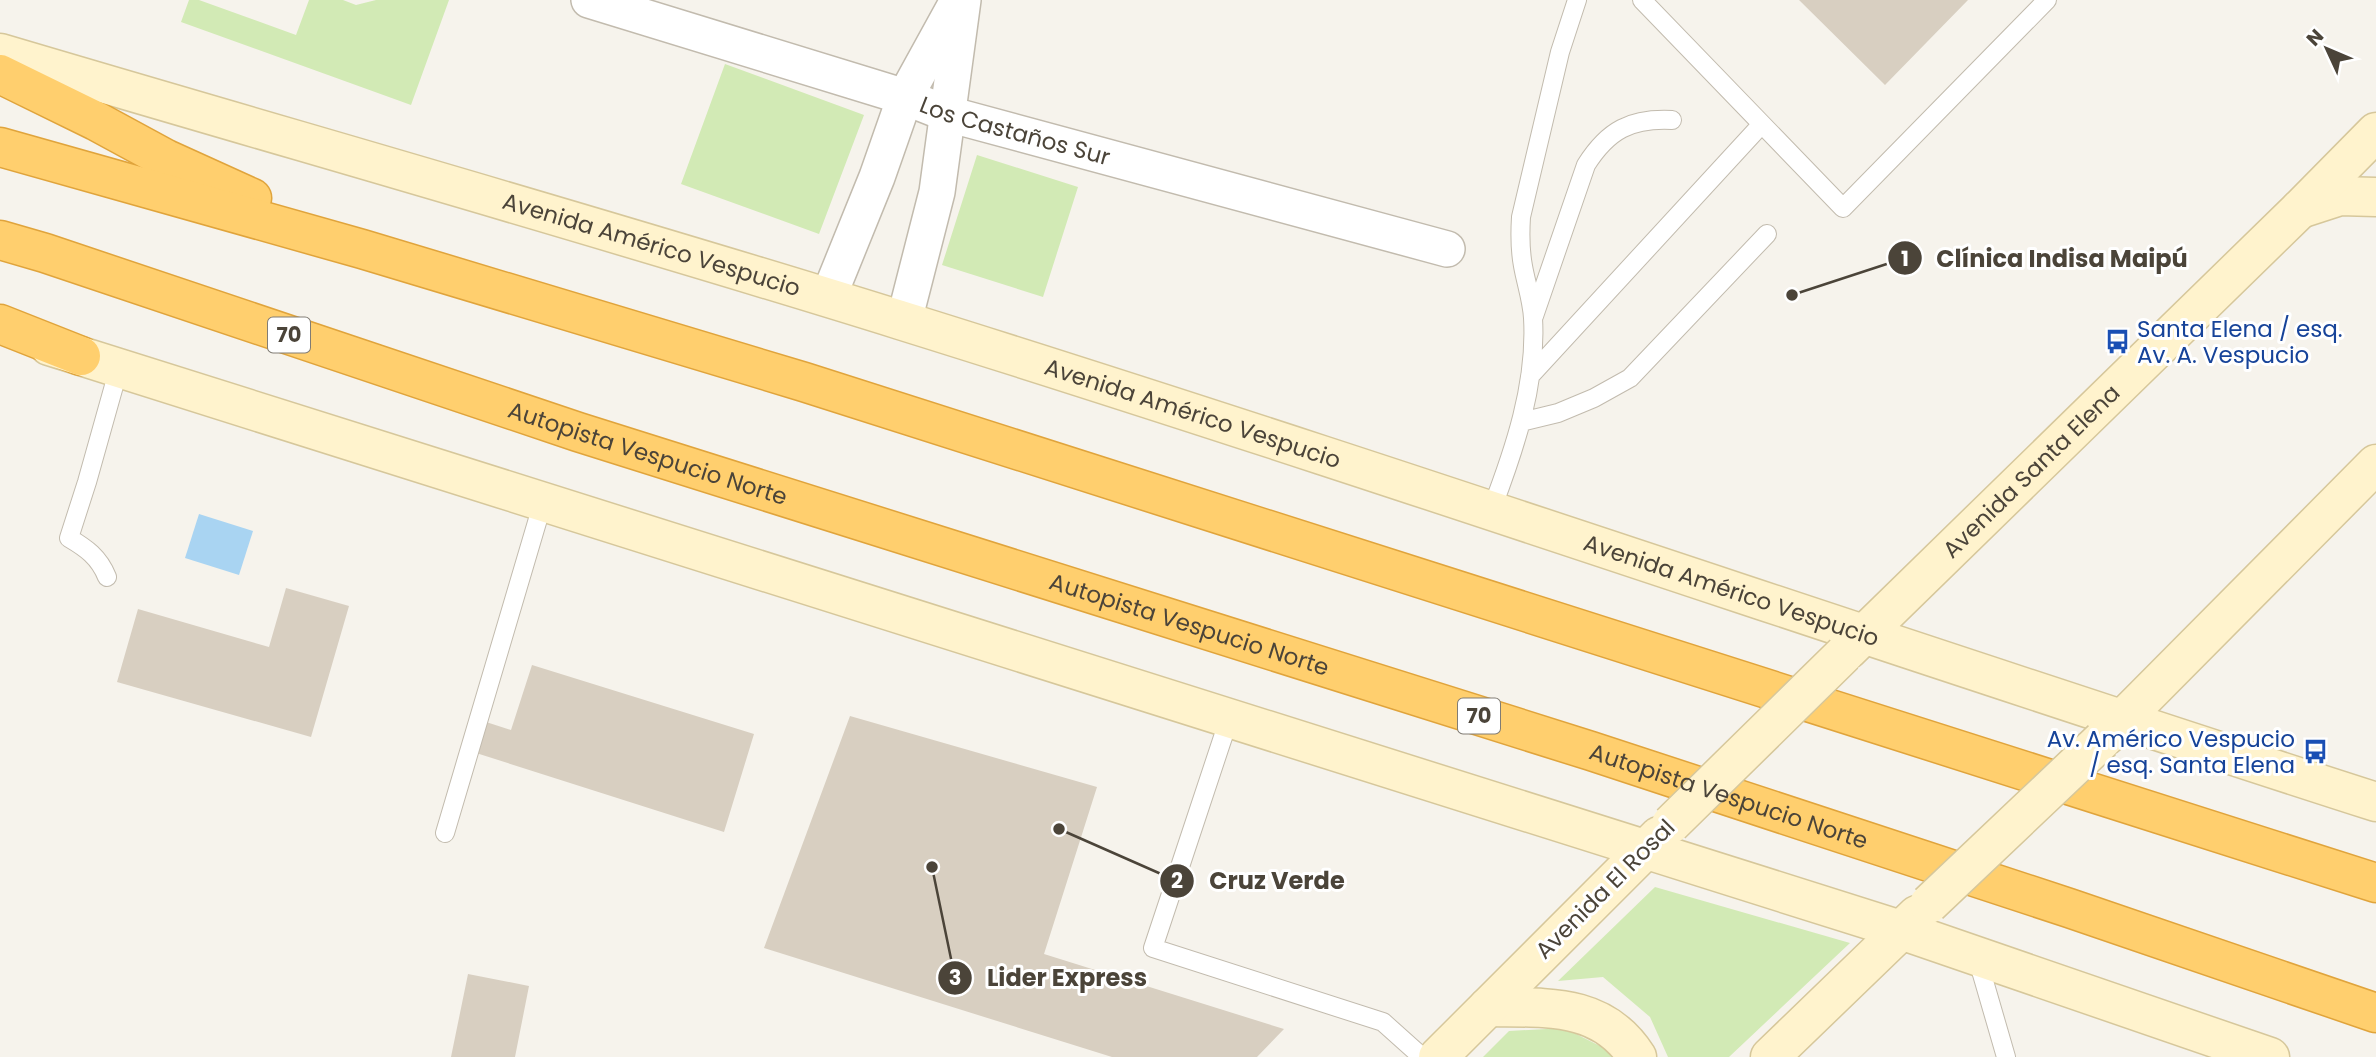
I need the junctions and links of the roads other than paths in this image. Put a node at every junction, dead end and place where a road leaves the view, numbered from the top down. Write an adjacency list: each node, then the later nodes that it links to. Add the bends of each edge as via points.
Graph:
1 (589, 0): 9 (street, Los Castaños Sur)
2 (958, 0): 9 (street)
3 (963, 0): 10 (street)
4 (1577, 0): 22 (lane, via 1521,217 1522,265)
5 (1642, 0): 12 (lane)
6 (2047, 0): 12 (lane, via 1843,208)
7 (0, 53): 21 (main road, Avenida Américo Vespucio)
8 (0, 74): 20 (highway, via 166,159)
9 (905, 97): 10 (street, Los Castaños Sur); 21 (street)
10 (948, 114): 19 (street, Los Castaños Sur); 23 (street, via 937,192)
11 (1672, 120): 22 (lane, via 1630,124 1597,148 1586,165)
12 (1761, 125): 28 (lane)
13 (2376, 132): 16 (main road, Avenida Santa Elena)
14 (0, 147): 20 (highway)
15 (2376, 197): 16 (main road, via 2340,196)
16 (2300, 209): 34 (main road, Avenida Santa Elena)
17 (1767, 233): 29 (lane, via 1630,378 1558,413)
18 (0, 240): 44 (highway, Autopista Vespucio Norte / 70, via 578,432 1591,751)
19 (1447, 248)
20 (362, 249): 40 (highway, via 804,382)
21 (828, 298): 23 (main road, Avenida Américo Vespucio)
22 (1533, 319): 28 (lane)
23 (904, 321): 32 (main road, Avenida Américo Vespucio)
24 (0, 324): 26 (highway)
25 (0, 331): 26 (main road)
26 (81, 356): 27 (main road)
27 (119, 368): 31 (main road); 33 (lane, via 68,538 101,562)
28 (1530, 376): 29 (lane)
29 (1521, 422): 32 (lane)
30 (2376, 464): 36 (main road)
31 (544, 502): 35 (main road); 38 (lane)
32 (1491, 511): 34 (main road, Avenida Américo Vespucio)
33 (107, 577)
34 (1854, 644): 36 (main road, Avenida Américo Vespucio); 39 (main road, Avenida El Rosal, bridge)
35 (1229, 719): 39 (main road); 47 (lane, via 1153,948 1383,1023)
36 (2112, 730): 37 (main road, Avenida Américo Vespucio); 41 (main road, bridge)
37 (2376, 802)
38 (446, 833)
39 (1658, 837): 41 (main road); 43 (main road, Avenida El Rosal)
40 (2376, 883)
41 (1901, 930): 42 (main road); 45 (main road)
42 (1977, 957): 46 (main road); 50 (lane)
43 (1488, 1007): 48 (main road, Avenida El Rosal); 49 (main road, via 1555,1009 1595,1018 1623,1037)
44 (2376, 1013)
45 (1779, 1054)
46 (2266, 1056)
47 (1422, 1057)
48 (1438, 1057)
49 (1637, 1057)
50 (2006, 1057)

